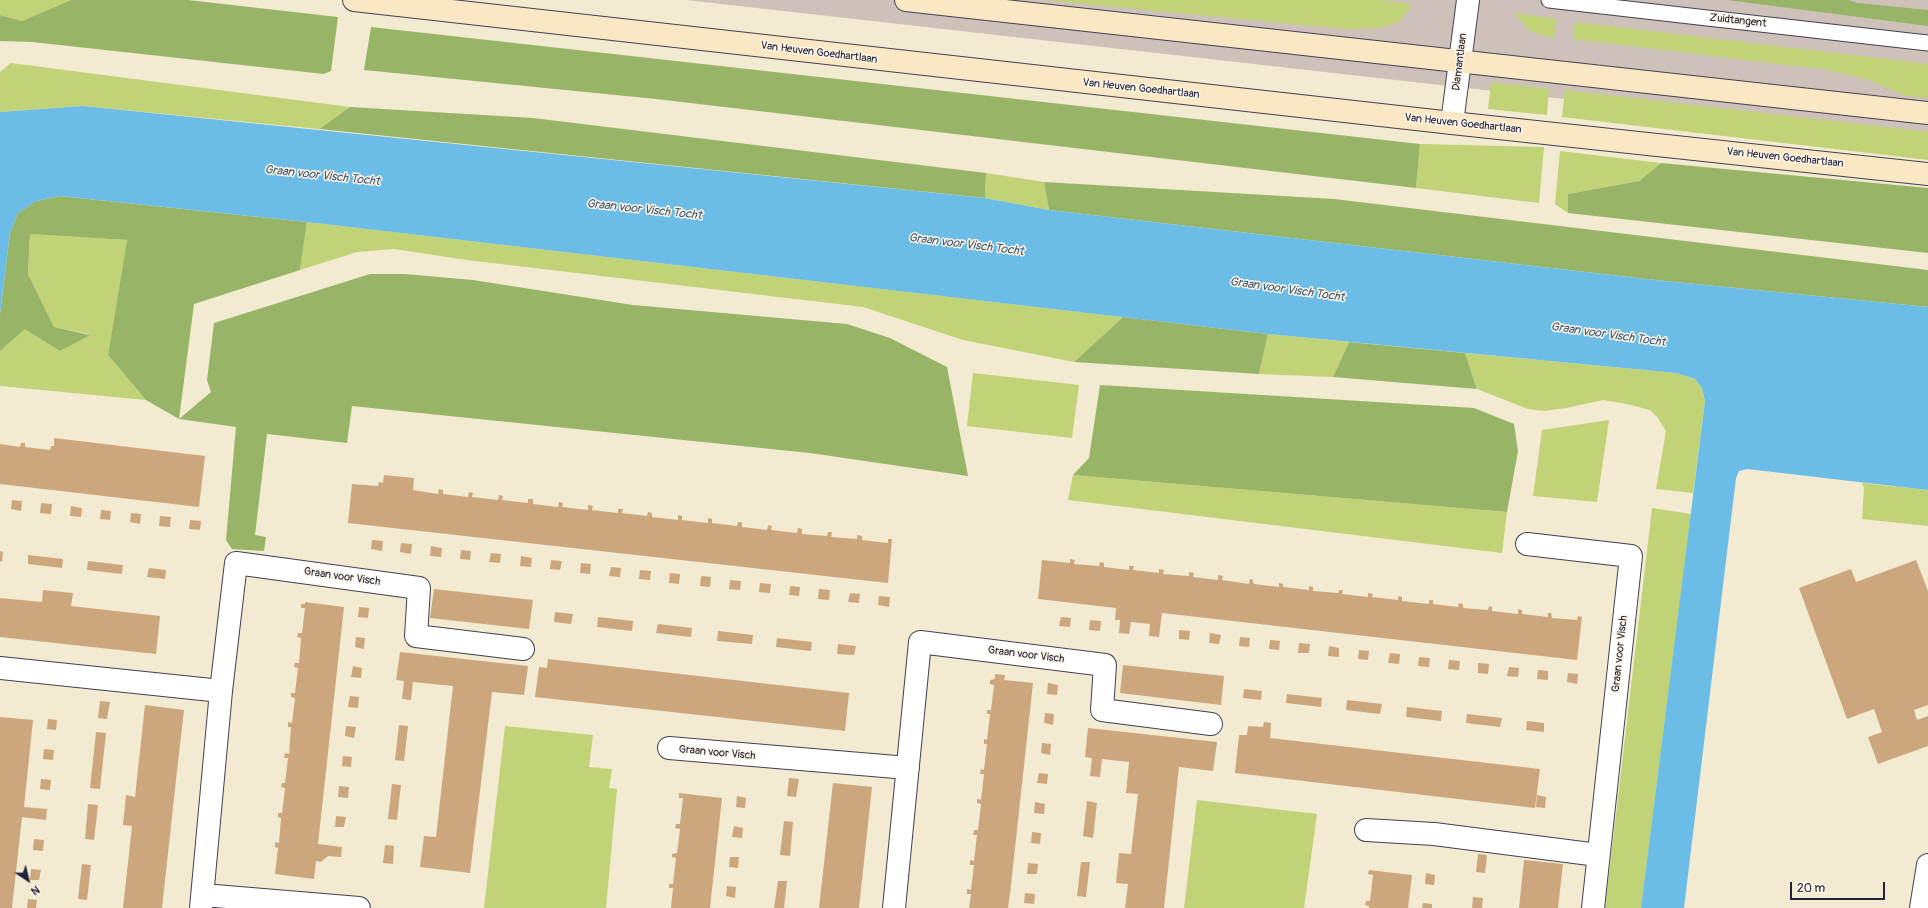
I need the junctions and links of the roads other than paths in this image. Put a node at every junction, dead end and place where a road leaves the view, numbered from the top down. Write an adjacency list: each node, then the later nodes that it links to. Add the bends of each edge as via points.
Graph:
1 (354, 0): 8 (main road, Van Heuven Goedhartlaan)
2 (906, 0): 6 (main road)
3 (1468, 0): 6 (street, Diamantlaan)
4 (1549, 0): 5 (lane, Zuidtangent)
5 (1928, 43)
6 (1460, 62): 7 (main road); 8 (street, Diamantlaan)
7 (1928, 113)
8 (1452, 123): 9 (main road, Van Heuven Goedhartlaan)
9 (1928, 174)
10 (1527, 544): 18 (street, Graan voor Visch, via 1631,556)
11 (523, 649): 13 (street, Graan voor Visch, via 416,636 420,588 236,563)
12 (0, 668): 13 (street)
13 (221, 691): 20 (street, Graan voor Visch)
14 (1211, 724): 16 (street, Graan voor Visch, via 1102,710 1105,665 920,642)
15 (669, 748): 16 (street, Graan voor Visch)
16 (908, 768): 23 (street, Graan voor Visch)
17 (1366, 830): 18 (street, via 1434,834)
18 (1598, 855): 24 (street, Graan voor Visch)
19 (1928, 865): 25 (street)
20 (202, 901): 21 (street, Graan voor Visch)
21 (261, 904): 22 (street, Graan voor Visch)
22 (358, 908)
23 (894, 908)
24 (1593, 908)
25 (1921, 908)

